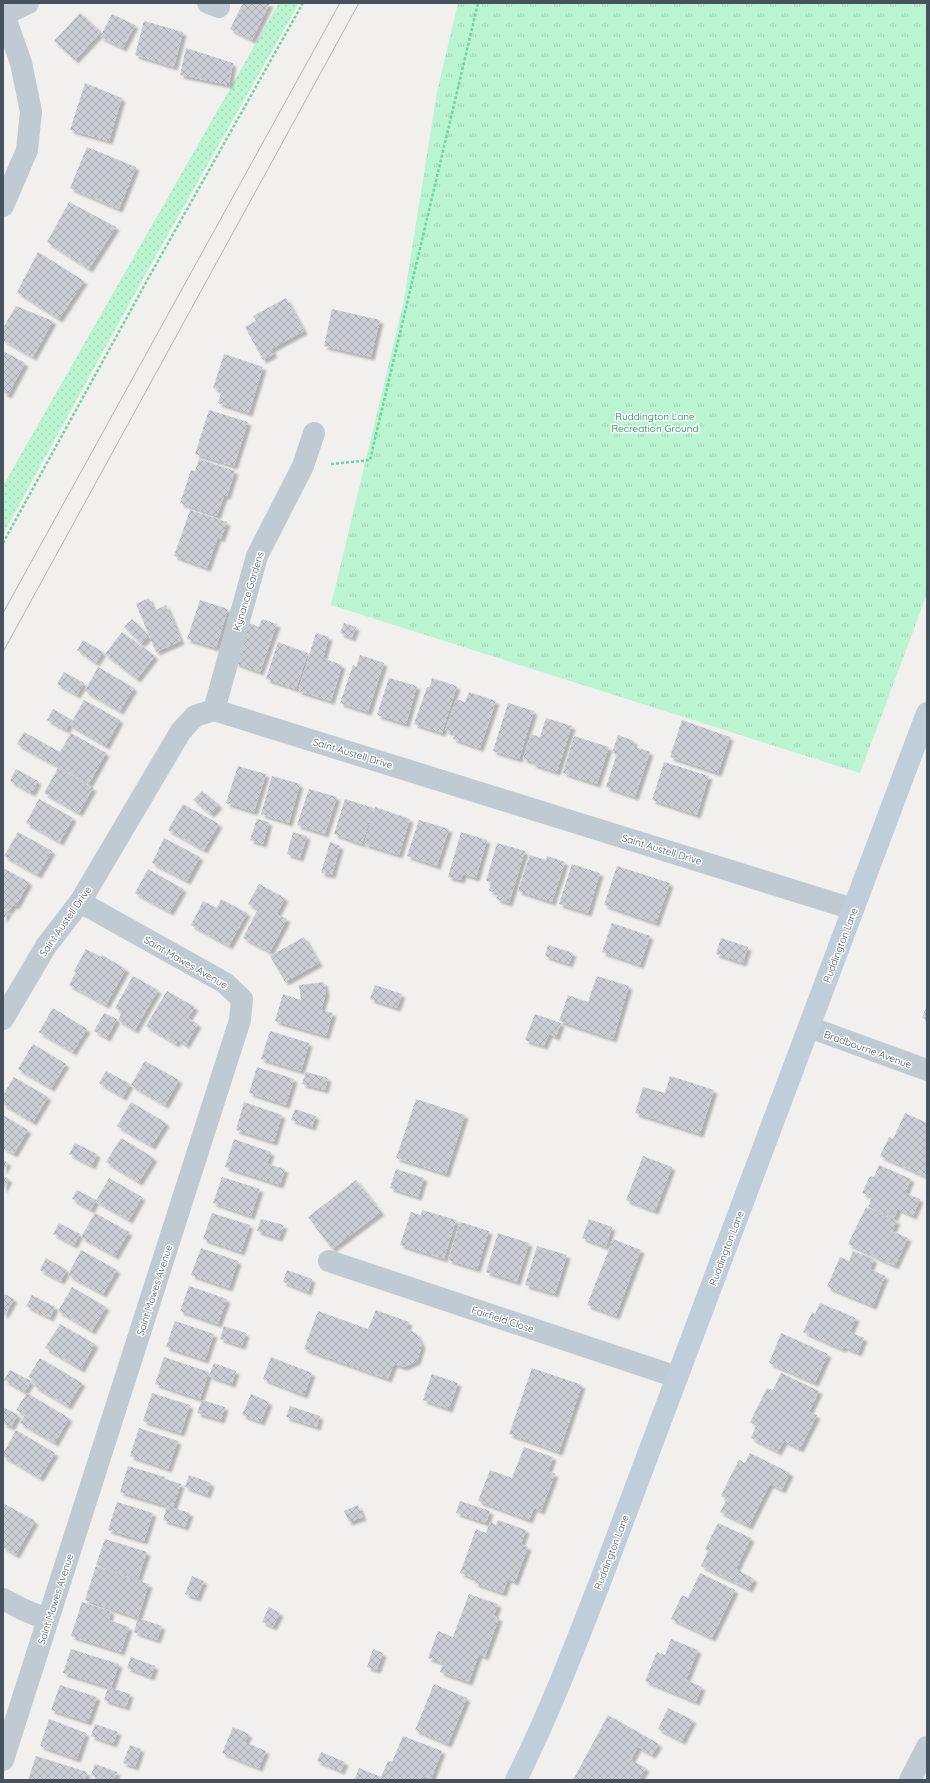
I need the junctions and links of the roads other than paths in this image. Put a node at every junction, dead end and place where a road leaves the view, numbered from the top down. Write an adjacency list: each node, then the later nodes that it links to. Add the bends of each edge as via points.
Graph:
1 (28, 3): 2 (street)
2 (4, 13): 3 (street, via 21,63 31,112 27,150)
3 (3, 206)
4 (314, 433): 5 (street, Kynance Gardens, via 303,466 257,556)
5 (214, 710): 7 (street, Saint Austell Drive, via 195,716 181,731); 8 (street, Saint Austell Drive)
6 (927, 713): 8 (main road, Ruddington Lane)
7 (80, 902): 9 (street, Saint Austell Drive, via 46,946); 15 (street, Saint Mawes Avenue, via 225,983 242,999 240,1020)
8 (854, 909): 10 (main road, Ruddington Lane)
9 (3, 1019)
10 (809, 1027): 11 (street, Bradbourne Avenue); 13 (main road, Ruddington Lane)
11 (927, 1070)
12 (329, 1261): 13 (street, Fairfield Close)
13 (677, 1377): 18 (main road, Ruddington Lane, via 569,1661)
14 (3, 1599): 15 (street)
15 (48, 1620): 17 (street, Saint Mawes Avenue)
16 (927, 1747): 19 (street)
17 (3, 1760)
18 (516, 1780)
19 (910, 1780)

